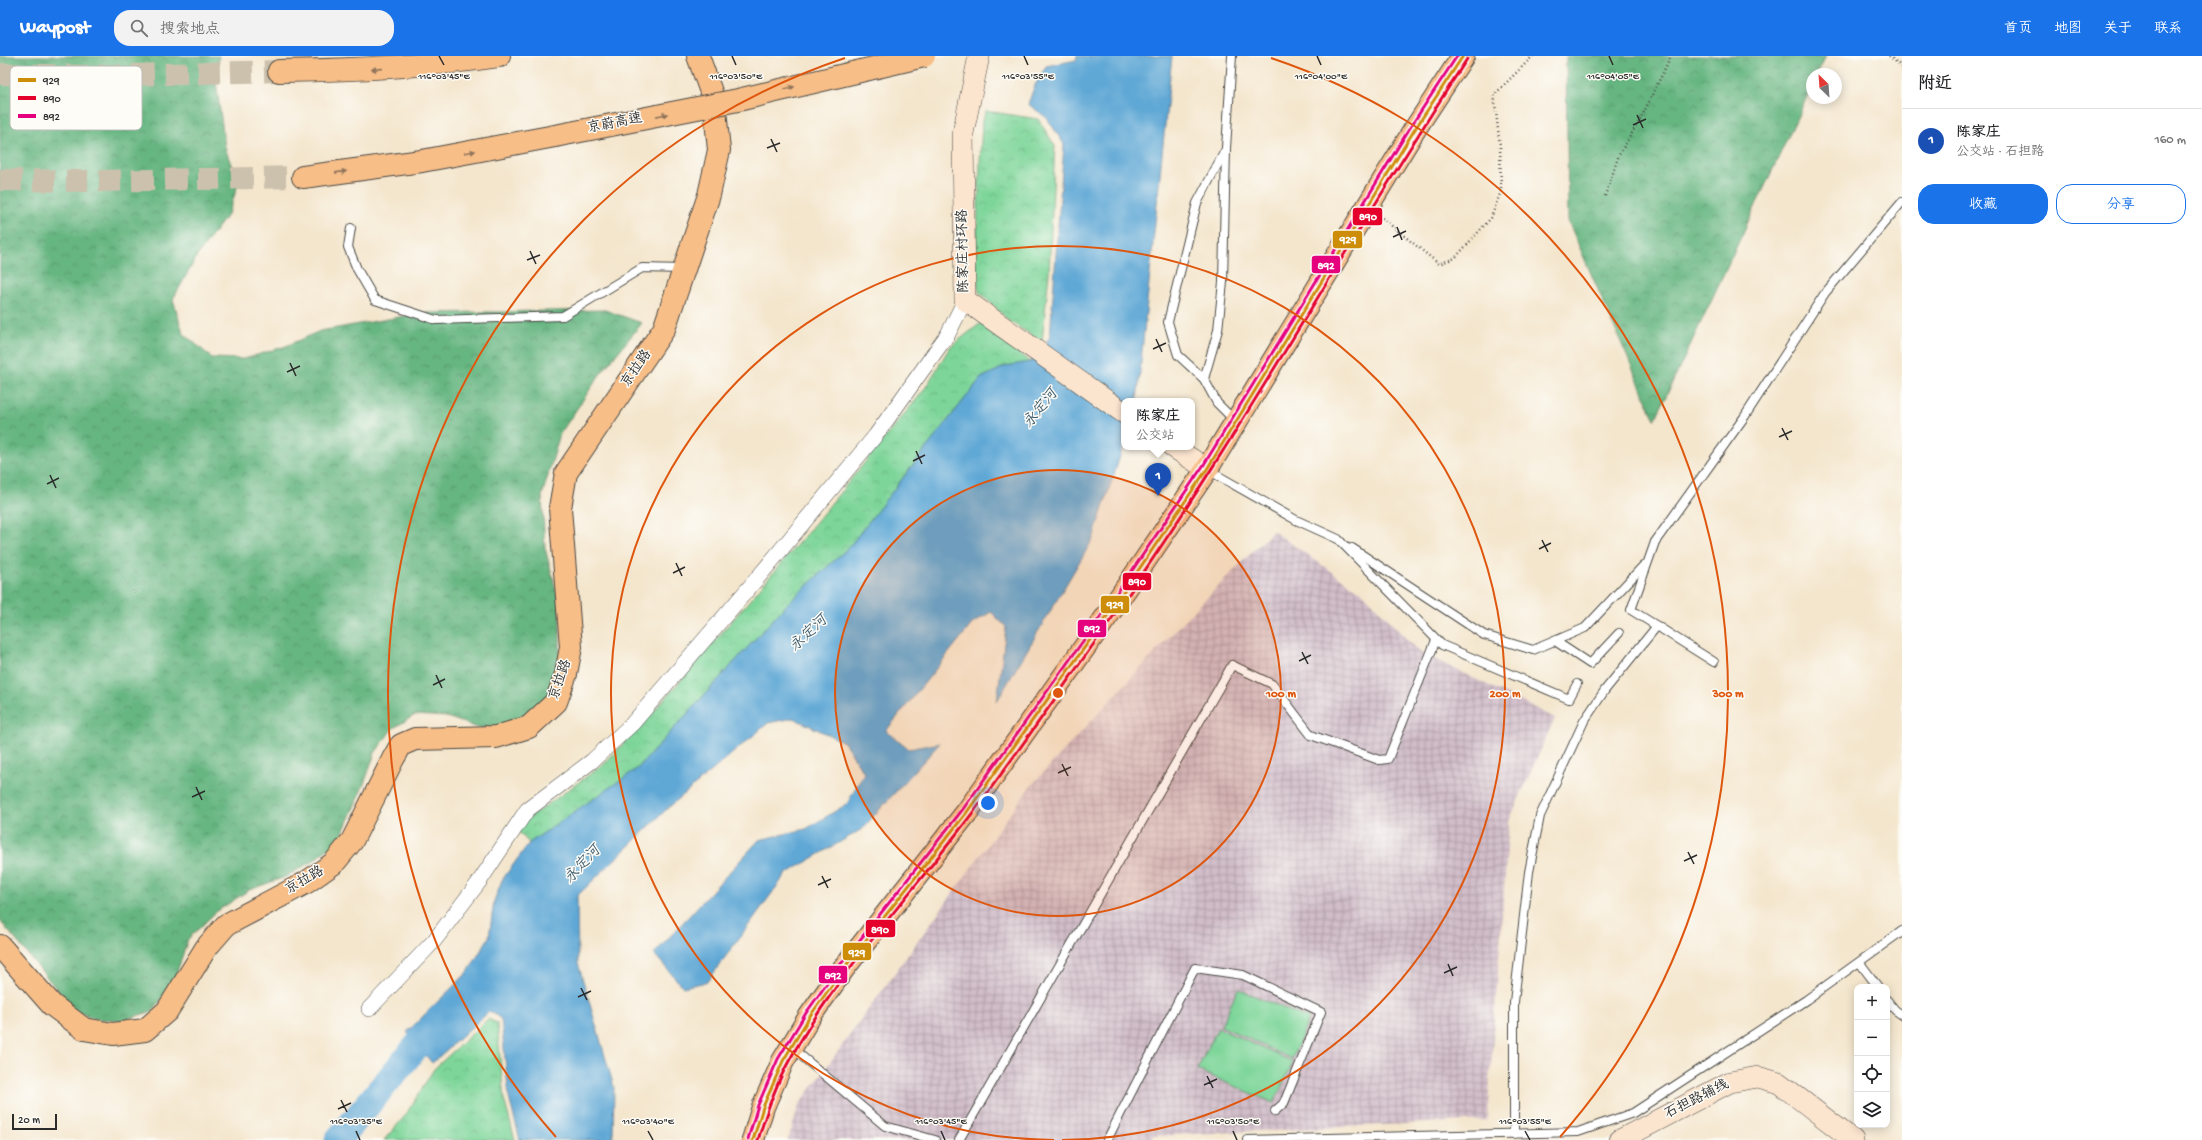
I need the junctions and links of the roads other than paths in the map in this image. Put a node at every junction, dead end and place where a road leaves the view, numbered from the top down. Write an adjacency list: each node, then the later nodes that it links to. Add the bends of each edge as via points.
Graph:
1 (499, 56): 7 (main road, one-way to 7, via 438,65 366,70)
2 (698, 56): 12 (main road, 京拉路, via 714,100 719,150 709,195)
3 (924, 56): 9 (main road, 京蔚高速, one-way to 3, bridge, via 422,161 555,136 738,100)
4 (979, 56): 13 (street, 陈家庄村环路, via 963,133)
5 (1232, 56): 8 (lane)
6 (1463, 56): 16 (main road, via 1367,206)
7 (279, 71)
8 (1226, 148): 14 (lane, via 1223,282 1218,330); 14 (lane, via 1197,204 1168,322 1178,355)
9 (303, 177)
10 (1902, 202): 20 (lane, via 1825,293 1745,416 1655,542)
11 (351, 228): 12 (lane, via 348,247 375,300 436,320 563,316 642,268)
12 (684, 269): 28 (main road, 京拉路, via 664,329 566,473 560,508 571,647 566,674 556,702 529,727 496,737 415,739 401,745 352,840 334,863 307,882 226,925 206,948 167,1011 145,1030 113,1034 84,1029 52,1005)
13 (965, 300): 15 (street, 陈家庄村环路); 32 (street, via 948,334 876,435 755,581 632,724 592,761 527,810 479,882 434,941)
14 (1204, 379): 16 (lane, via 1217,404)
15 (1121, 411)
16 (1236, 422): 18 (main road)
17 (1178, 450): 18 (street)
18 (1207, 469): 19 (lane, via 1296,520); 34 (main road, via 1112,609 972,806 844,968)
19 (1338, 539): 23 (lane); 24 (lane, via 1484,635 1533,650)
20 (1646, 563): 21 (lane, via 1631,610); 24 (lane, via 1585,628)
21 (1657, 626): 25 (lane); 36 (lane, via 1605,690 1584,721 1540,816 1529,872 1514,1002)
22 (1619, 633): 24 (lane, via 1590,664)
23 (1436, 640): 26 (lane, via 1442,646 1569,700); 39 (lane, via 1388,759 1379,760 1311,735 1272,684 1232,665)
24 (1555, 641)
25 (1714, 662)
26 (1577, 684)
27 (1902, 931): 29 (lane)
28 (0, 946)
29 (1860, 963): 30 (lane); 36 (lane, via 1633,1113 1578,1132)
30 (1876, 984)
31 (1890, 1004): 33 (lane)
32 (369, 1009)
33 (1902, 1015)
34 (791, 1047): 37 (main road, via 763,1107); 38 (lane, via 885,1126)
35 (1275, 1111): 40 (lane, via 1284,1103 1321,1012 1243,975 1195,968)
36 (1514, 1134): 41 (lane)
37 (753, 1140)
38 (930, 1140)
39 (958, 1140)
40 (1107, 1140)
41 (1247, 1140)
42 (1620, 1140): 43 (street, 石担路辅线, via 1730,1082 1758,1077 1779,1083)
43 (1853, 1140)

